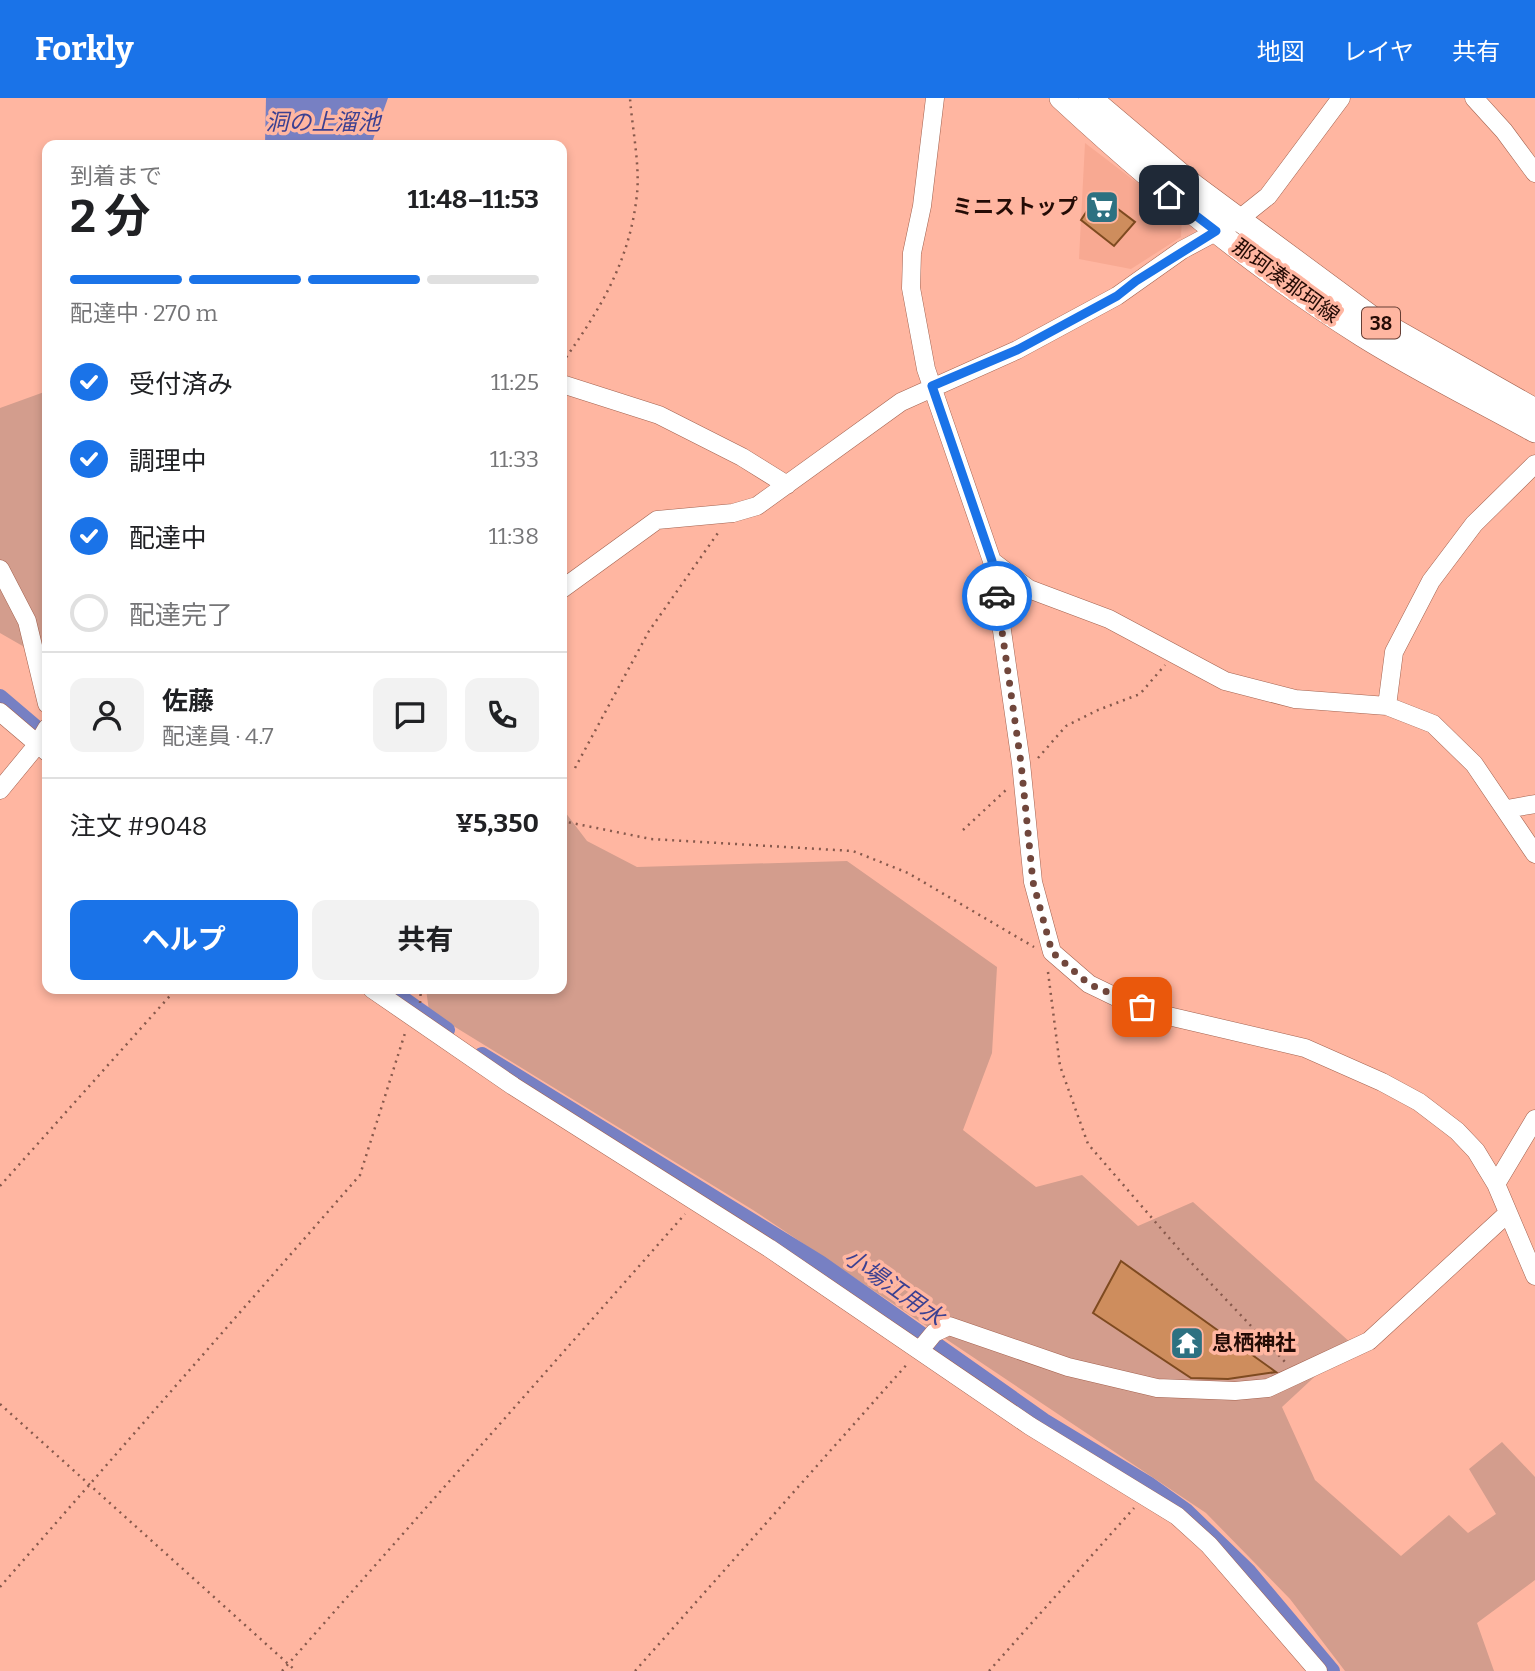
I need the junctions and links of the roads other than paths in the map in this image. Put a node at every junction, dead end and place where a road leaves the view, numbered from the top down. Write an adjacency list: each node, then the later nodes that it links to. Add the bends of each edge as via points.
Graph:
1 (935, 98): 10 (street, via 911,288)
2 (1061, 98): 8 (main road, 那珂湊那珂線 / 38, via 1150,179)
3 (1090, 98): 7 (main road, 那珂湊那珂線 / 38)
4 (1341, 98): 7 (street, via 1268,196)
5 (1474, 98): 6 (street)
6 (1535, 173)
7 (1238, 220): 8 (street); 11 (main road, 那珂湊那珂線 / 38, via 1371,317)
8 (1216, 231): 10 (street, via 1117,296 1017,350); 12 (main road, 那珂湊那珂線 / 38, via 1361,334)
9 (567, 386): 14 (street, via 659,415)
10 (932, 386): 14 (street, via 867,425); 15 (street)
11 (1535, 410)
12 (1535, 430)
13 (1535, 464): 19 (street, via 1474,524 1431,581 1395,652)
14 (787, 485): 17 (street, via 757,506 733,513 657,520)
15 (992, 561): 19 (street, via 1029,589 1110,619 1224,681 1295,699); 29 (street, via 1023,774 1033,882 1049,953 1089,984 1120,999 1164,1015 1305,1048 1382,1082 1419,1102 1457,1132 1476,1151)
16 (0, 569): 18 (street, via 27,621)
17 (567, 585)
18 (42, 683)
19 (1387, 706): 25 (street, via 1433,724 1454,742)
20 (0, 712): 21 (street)
21 (42, 738)
22 (42, 740): 23 (street)
23 (0, 790)
24 (1535, 804): 25 (street)
25 (1507, 809): 26 (street)
26 (1535, 854)
27 (382, 994): 32 (street, via 415,1010 513,1086)
28 (1535, 1119): 29 (street)
29 (1496, 1184): 30 (street)
30 (1508, 1213): 31 (street); 32 (street, via 1369,1341 1268,1388 1157,1388 1068,1367 949,1326)
31 (1535, 1276)
32 (927, 1342): 33 (street, via 1030,1426 1177,1517 1209,1545)
33 (1318, 1671)

